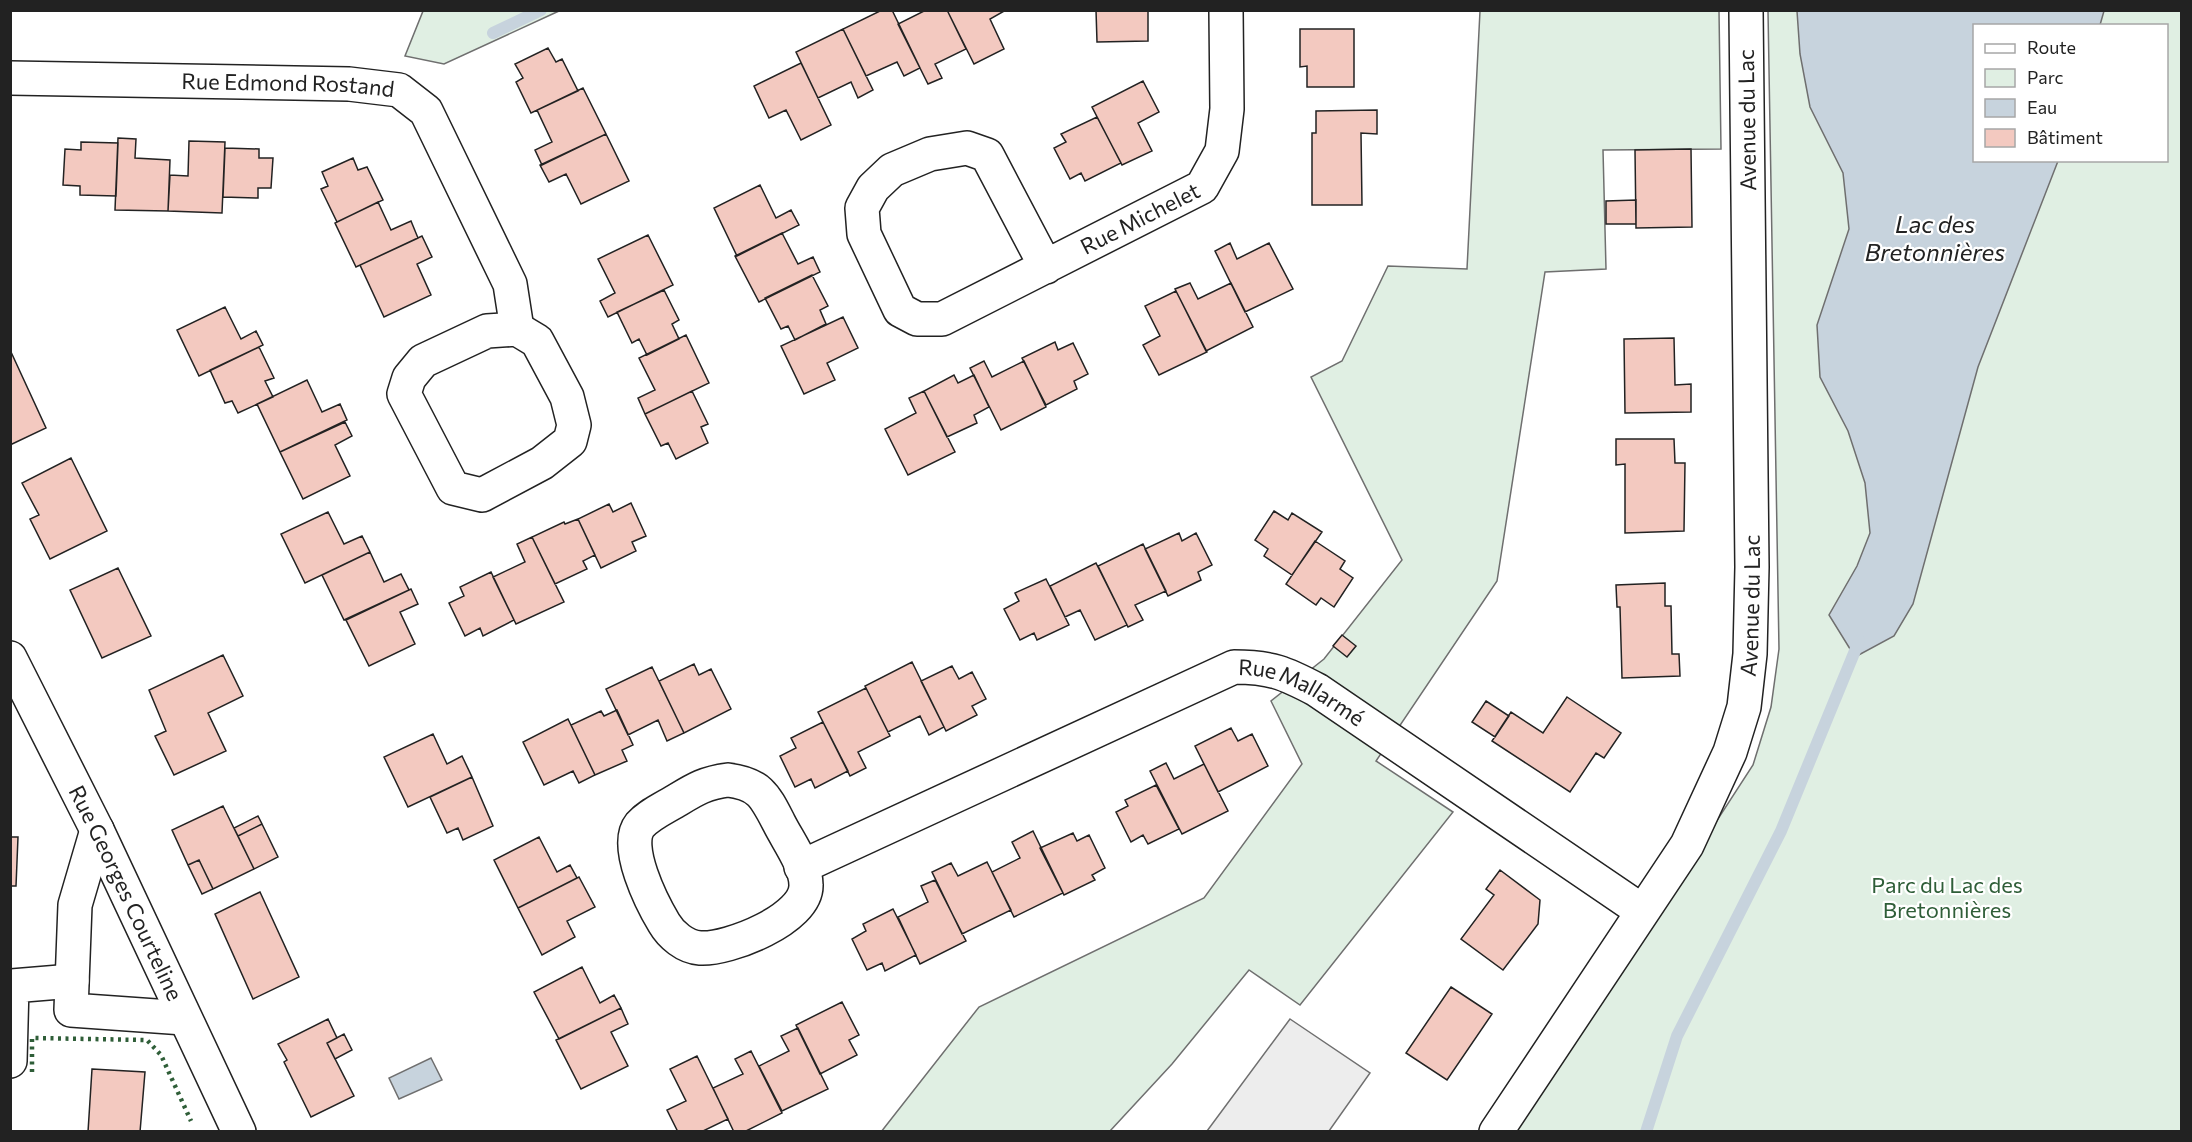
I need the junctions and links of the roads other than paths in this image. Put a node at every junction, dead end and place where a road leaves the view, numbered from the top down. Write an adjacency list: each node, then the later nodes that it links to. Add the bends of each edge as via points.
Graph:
1 (1226, 10): 4 (street, Rue Michelet, via 1227,109 1222,151 1202,187)
2 (1746, 10): 9 (street, Avenue du Lac, via 1752,567 1744,707 1730,752 1687,845)
3 (10, 78): 5 (street, Rue Edmond Rostand, via 349,84 399,90 426,111 510,284)
4 (1046, 267): 4 (street, via 942,319 917,319 900,310 864,234 862,208 873,188 892,170 930,154 967,147 987,155)
5 (517, 329): 5 (street, via 537,341 567,397 574,425 570,441 542,463 482,495 453,488 404,394 409,378 423,361 487,331)
6 (10, 658): 7 (street, Rue Georges Courteline)
7 (97, 830): 10 (street, via 75,905); 11 (street, Rue Georges Courteline)
8 (801, 867): 8 (street, via 806,886 802,901 787,917 742,940 698,948 679,940 650,899 635,854 636,836 650,816 705,783 745,782 762,792); 9 (street, Rue Mallarmé, via 1234,667 1255,667 1274,669 1317,690)
9 (1642, 911): 14 (street, Avenue du Lac)
10 (72, 981): 11 (street, via 71,1010); 12 (street, via 12,986)
11 (184, 1018): 13 (street, Rue Georges Courteline)
12 (10, 1061)
13 (239, 1131)
14 (1496, 1131)

